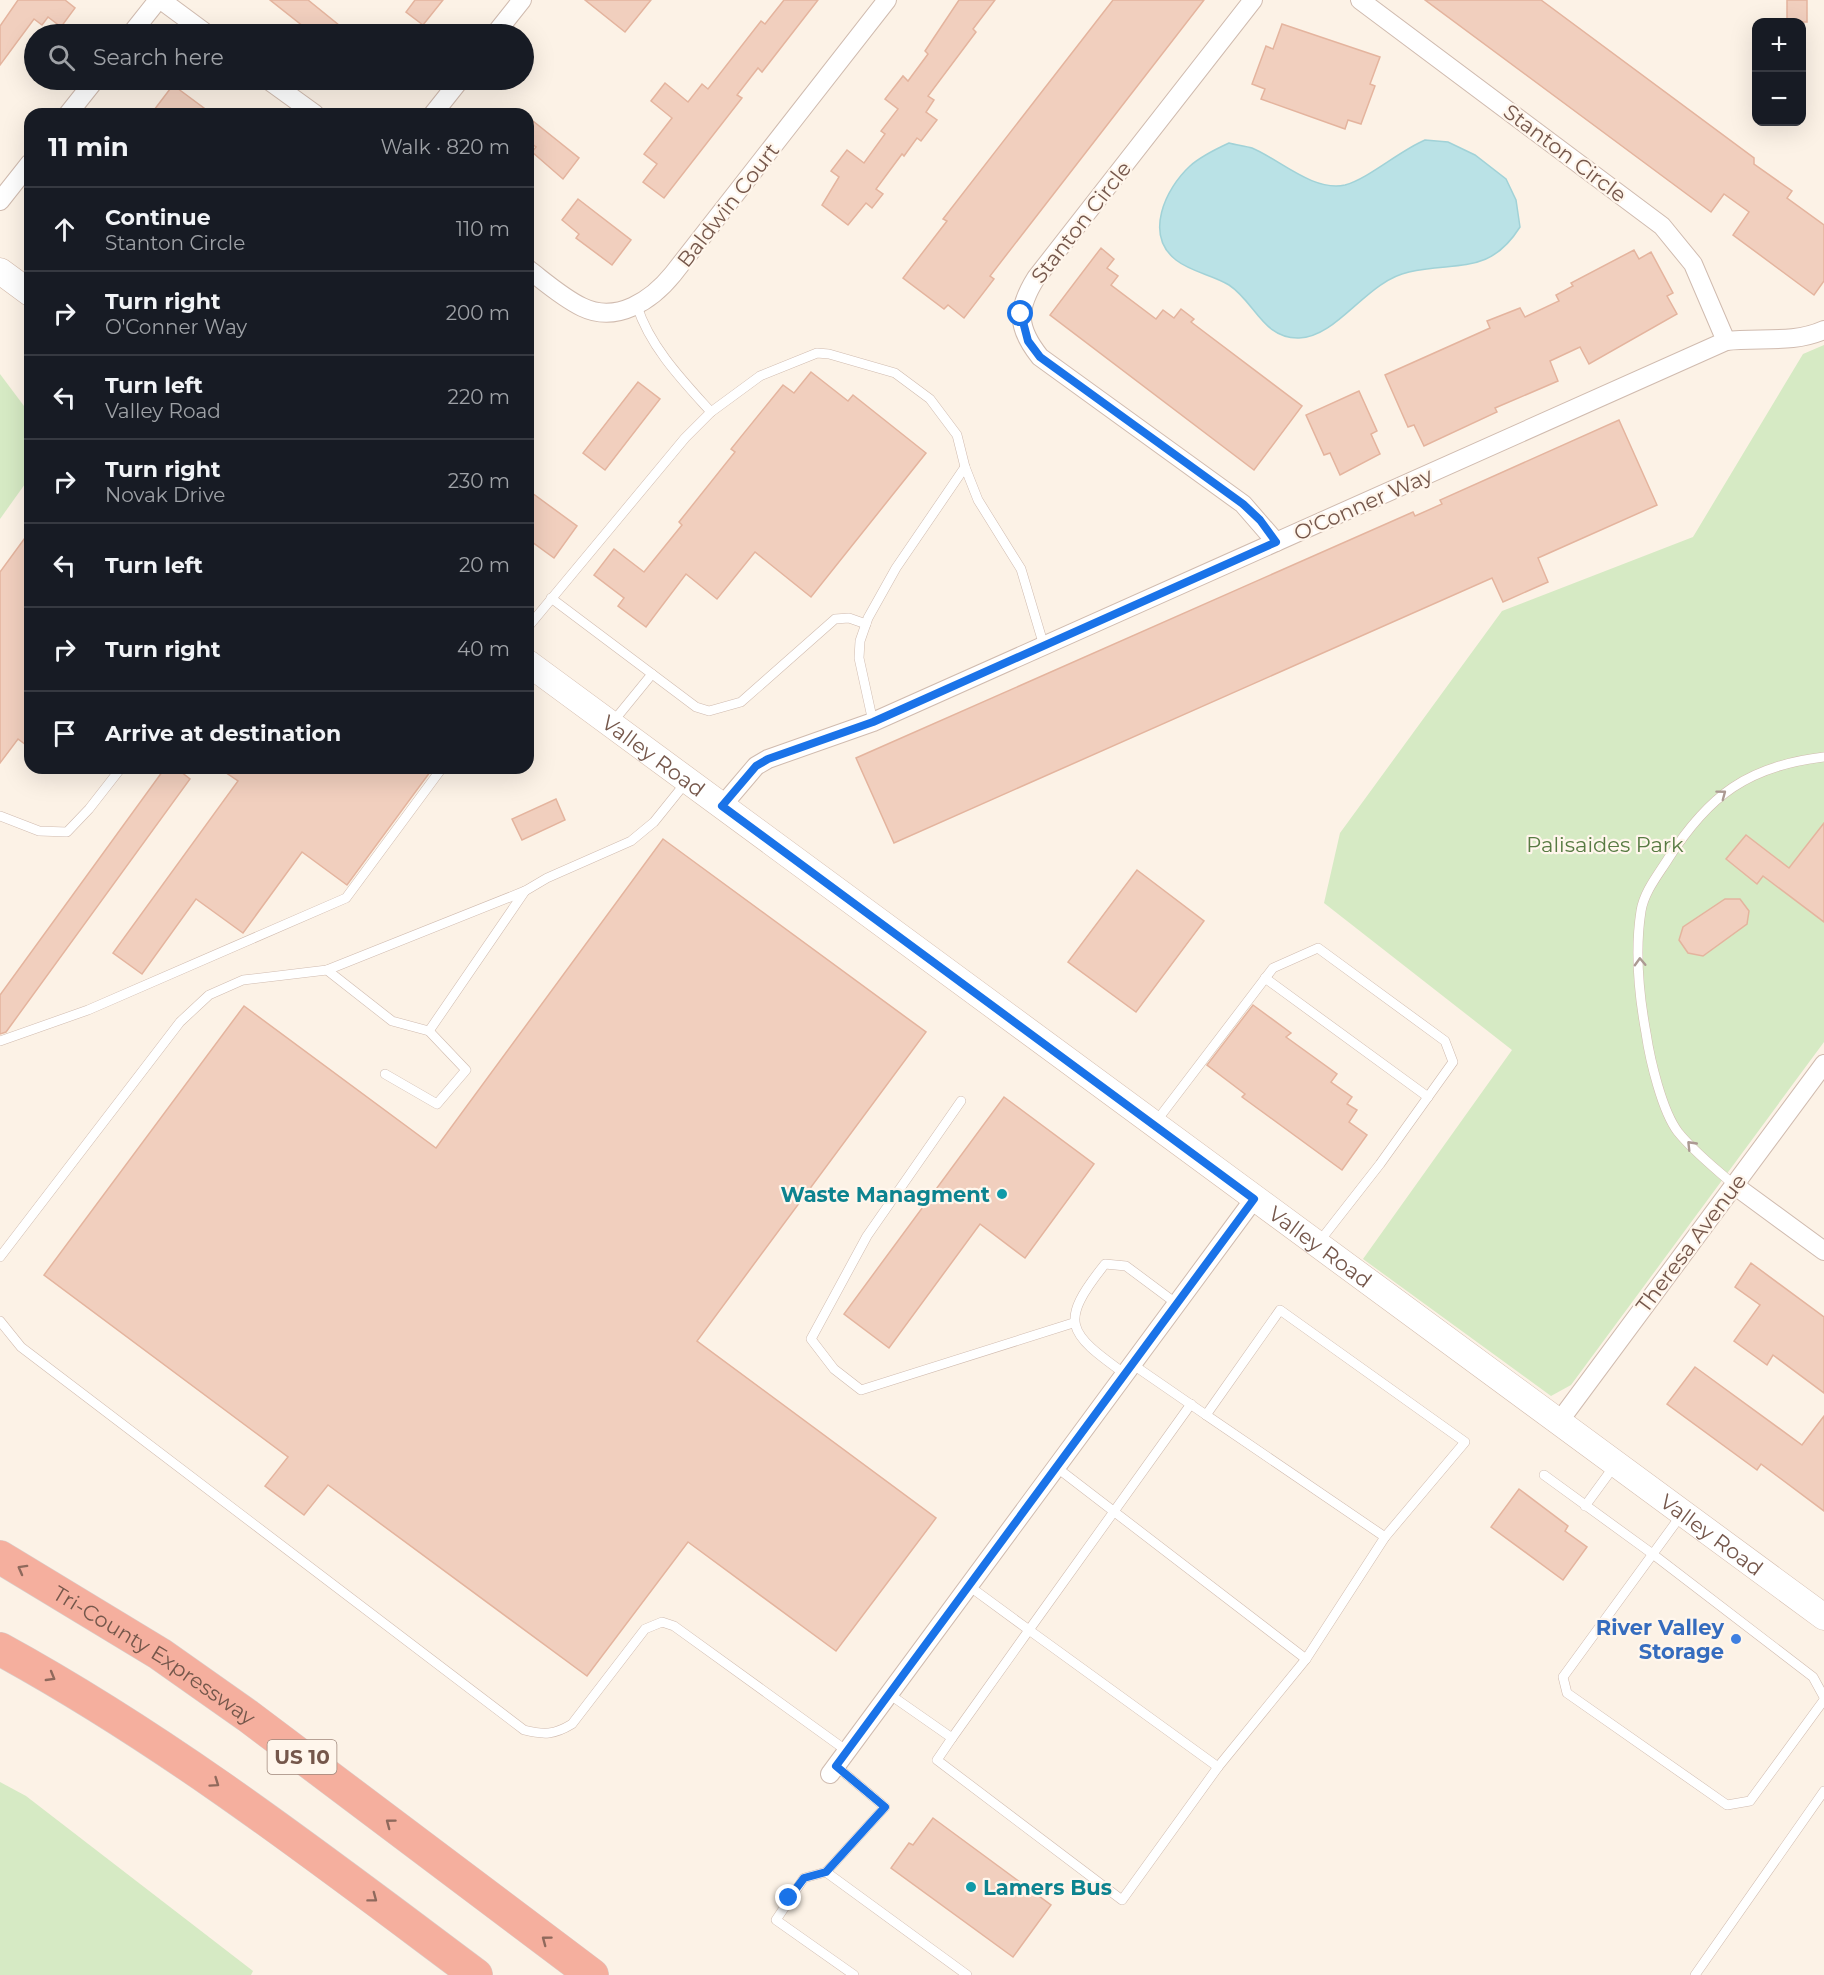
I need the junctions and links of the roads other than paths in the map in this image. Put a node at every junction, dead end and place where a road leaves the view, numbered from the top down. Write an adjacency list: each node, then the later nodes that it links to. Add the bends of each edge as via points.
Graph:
1 (159, 0): 6 (street); 7 (street)
2 (522, 0): 8 (street)
3 (887, 0): 20 (street, Baldwin Court, via 673,274 647,301)
4 (1253, 0): 25 (street, Stanton Circle, via 1036,278 1023,299 1021,314 1028,341 1040,357 1243,504)
5 (1360, 0): 22 (street, Stanton Circle, via 1662,226 1693,264)
6 (139, 24)
7 (193, 24)
8 (503, 24)
9 (87, 90): 12 (street)
10 (282, 90): 13 (street)
11 (452, 90): 14 (street)
12 (73, 108)
13 (307, 108)
14 (438, 108)
15 (24, 171): 16 (street)
16 (0, 201)
17 (0, 271): 19 (main road)
18 (534, 273): 20 (street, Baldwin Court, via 584,308 612,312)
19 (24, 289)
20 (636, 306): 23 (lane, via 643,325 676,374)
21 (1824, 330): 22 (street, O'Conner Way, via 1785,340)
22 (1726, 341): 25 (street, O'Conner Way)
23 (711, 412): 24 (lane, via 760,376 817,353 829,354 895,373 930,399 957,435); 26 (lane)
24 (965, 467): 28 (lane, via 896,568); 29 (lane, via 978,500 1021,569)
25 (1276, 542): 29 (street, O'Conner Way)
26 (551, 598): 27 (lane); 31 (lane)
27 (534, 619)
28 (866, 624): 31 (lane, via 849,618 835,620 741,702 709,711 696,707); 32 (lane, via 859,658)
29 (1044, 646): 32 (street, O'Conner Way)
30 (534, 667): 33 (main road, Valley Road)
31 (652, 674): 33 (lane)
32 (873, 722): 38 (street, O'Conner Way, via 762,763)
33 (612, 725): 37 (main road, Valley Road)
34 (1824, 757): 50 (lane, one-way to 34, via 1677,1130 1652,1071 1643,1017 1641,910 1649,888 1679,841 1717,797 1748,776 1797,760)
35 (116, 774): 39 (lane, via 67,832 39,831)
36 (438, 774): 44 (lane, via 346,898 88,1010)
37 (687, 781): 38 (main road, Valley Road); 40 (lane, via 654,822 631,841)
38 (722, 806): 49 (main road, Valley Road)
39 (0, 816)
40 (525, 891): 41 (lane); 43 (lane)
41 (327, 970): 43 (lane, via 392,1021); 54 (lane, via 243,980 209,995 180,1022)
42 (1266, 978): 47 (lane); 47 (lane, via 1273,968 1318,948 1445,1041 1453,1062); 49 (lane)
43 (429, 1031): 46 (lane, via 466,1070 437,1104)
44 (0, 1041)
45 (1824, 1064): 50 (street, Theresa Avenue)
46 (385, 1074)
47 (1428, 1097): 52 (lane)
48 (962, 1101): 57 (lane, via 867,1236 811,1339 834,1369 861,1390)
49 (1154, 1125): 51 (main road, Valley Road)
50 (1734, 1185): 53 (street); 61 (street, Theresa Avenue)
51 (1254, 1199): 52 (main road, Valley Road); 55 (street)
52 (1317, 1245): 61 (main road, Valley Road)
53 (1824, 1251)
54 (0, 1257)
55 (1177, 1304): 57 (lane, via 1126,1266 1105,1264 1076,1305); 58 (street)
56 (0, 1321): 79 (lane, via 21,1347 524,1730 556,1734 572,1724 645,1629 662,1622 674,1626)
57 (1073, 1323): 58 (lane, via 1094,1351)
58 (1128, 1369): 59 (lane); 63 (street)
59 (1191, 1404): 60 (lane); 66 (lane)
60 (1206, 1415): 68 (lane); 68 (lane, via 1280,1310 1465,1442)
61 (1558, 1423): 62 (main road, Valley Road)
62 (1616, 1465): 65 (lane); 67 (main road, Valley Road)
63 (1056, 1467): 66 (lane); 71 (street)
64 (1544, 1475): 65 (lane)
65 (1585, 1506): 69 (lane)
66 (1115, 1510): 73 (lane); 75 (lane)
67 (1682, 1514): 69 (lane); 72 (main road, Valley Road)
68 (1385, 1537): 75 (lane)
69 (1654, 1555): 77 (lane, via 1813,1677); 77 (lane, via 1563,1677 1567,1693 1727,1805 1749,1801)
70 (0, 1557): 85 (highway, Tri-County Expressway / US 10, one-way to 70, via 160,1654)
71 (969, 1586): 73 (lane); 76 (street)
72 (1824, 1617)
73 (1029, 1629): 78 (lane); 80 (lane)
74 (0, 1649): 84 (highway, one-way to 84, via 159,1743)
75 (1306, 1659): 80 (lane)
76 (889, 1694): 78 (lane); 79 (street)
77 (1824, 1699)
78 (952, 1738): 80 (lane, via 937,1760 1122,1900)
79 (847, 1751): 81 (street)
80 (1218, 1767)
81 (833, 1770): 83 (lane, via 885,1807)
82 (1824, 1791): 88 (lane)
83 (826, 1872): 86 (lane, via 804,1878 776,1920); 87 (lane)
84 (476, 1975)
85 (592, 1975)
86 (854, 1975)
87 (967, 1975)
88 (1695, 1975)

